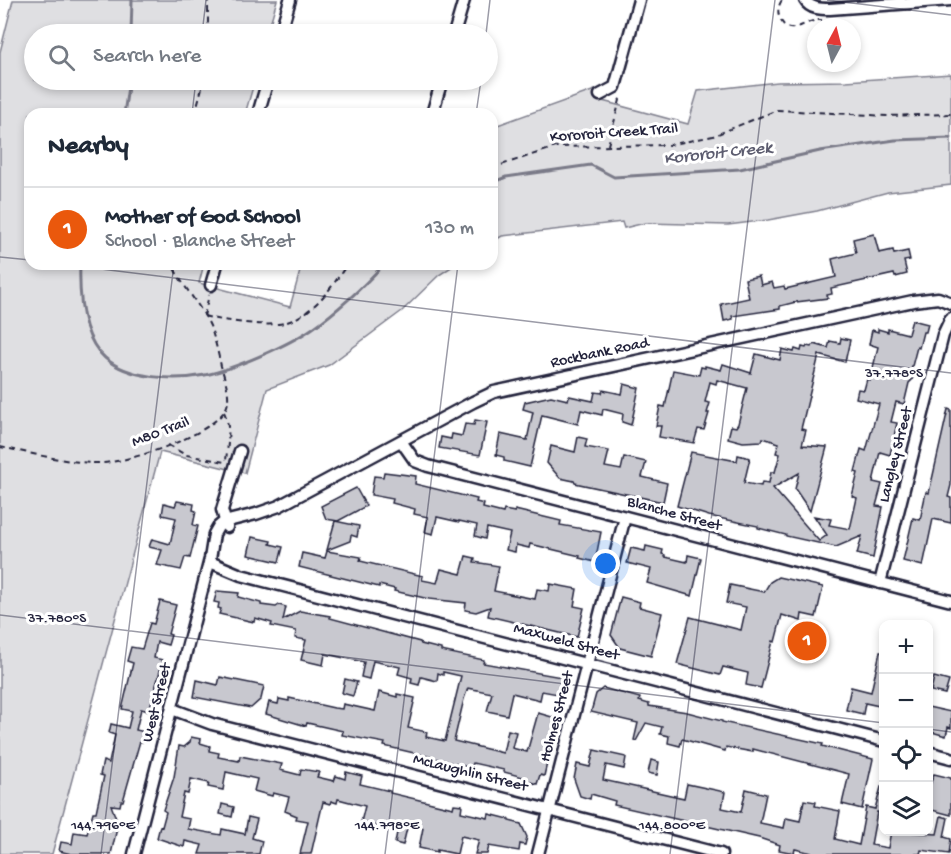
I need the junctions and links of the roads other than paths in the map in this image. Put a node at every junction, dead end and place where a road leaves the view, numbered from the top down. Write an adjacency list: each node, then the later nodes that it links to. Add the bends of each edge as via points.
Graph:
1 (290, 0): 6 (street)
2 (464, 0): 7 (street)
3 (639, 0): 10 (street, via 615,87)
4 (951, 0): 5 (street, via 830,9 817,9)
5 (806, 2)
6 (283, 24)
7 (457, 24)
8 (265, 90): 11 (street)
9 (439, 90): 12 (street)
10 (605, 93)
11 (260, 108)
12 (434, 108)
13 (215, 270): 14 (street)
14 (211, 285)
15 (949, 302): 17 (street, Langley Street); 18 (street, Rockbank Road, via 930,298 913,301 494,393)
16 (951, 318): 17 (street, Langley Street)
17 (943, 335): 23 (street, Langley Street)
18 (401, 441): 20 (street, Blanche Street, via 415,461 428,466); 21 (street, Rockbank Road, via 270,514)
19 (240, 451): 21 (street, West Street, via 222,510)
20 (626, 517): 23 (street, Blanche Street); 25 (street, Holmes Street)
21 (226, 525): 22 (street, West Street)
22 (209, 564): 25 (street, Maxweld Street); 26 (street, West Street)
23 (880, 583): 24 (street, Blanche Street)
24 (951, 602)
25 (588, 663): 27 (street, Maxweld Street); 30 (street, Holmes Street)
26 (171, 714): 30 (street, McLaughlin Street); 31 (street, West Street)
27 (879, 740)
28 (933, 753): 29 (street)
29 (951, 758)
30 (550, 810): 32 (street, Holmes Street); 33 (street, McLaughlin Street)
31 (134, 854)
32 (538, 854)
33 (721, 854)

